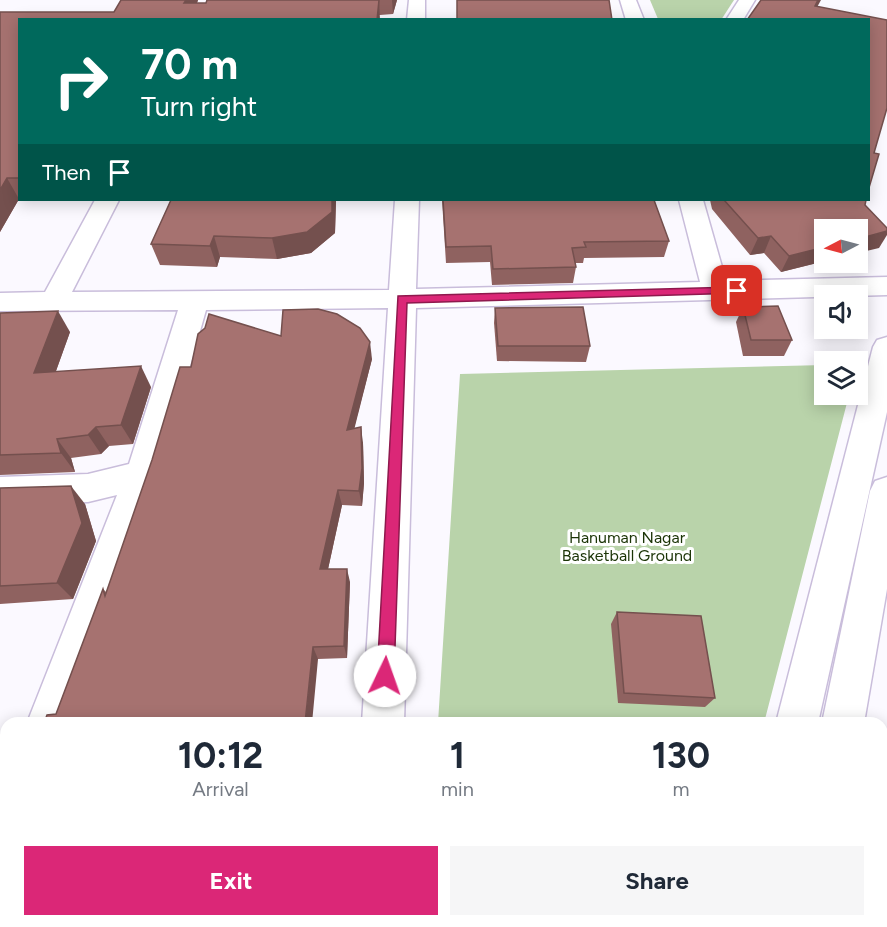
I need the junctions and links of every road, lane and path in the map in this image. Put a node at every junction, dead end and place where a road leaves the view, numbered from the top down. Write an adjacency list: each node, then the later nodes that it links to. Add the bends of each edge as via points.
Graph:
1 (417, 0): 4 (street)
2 (628, 0): 5 (street)
3 (747, 0): 6 (street)
4 (416, 18)
5 (634, 18)
6 (735, 18)
7 (106, 201): 14 (street)
8 (407, 201): 13 (street)
9 (691, 201): 11 (street)
10 (887, 286): 11 (street)
11 (716, 292): 13 (street)
12 (195, 299): 13 (street); 14 (street); 17 (street)
13 (402, 299): 21 (street)
14 (54, 301): 15 (street)
15 (0, 302)
16 (887, 347): 22 (street)
17 (142, 475): 18 (street, via 88,488); 20 (street)
18 (0, 490)
19 (887, 491): 23 (street)
20 (50, 717)
21 (383, 717)
22 (798, 717)
23 (844, 717)

